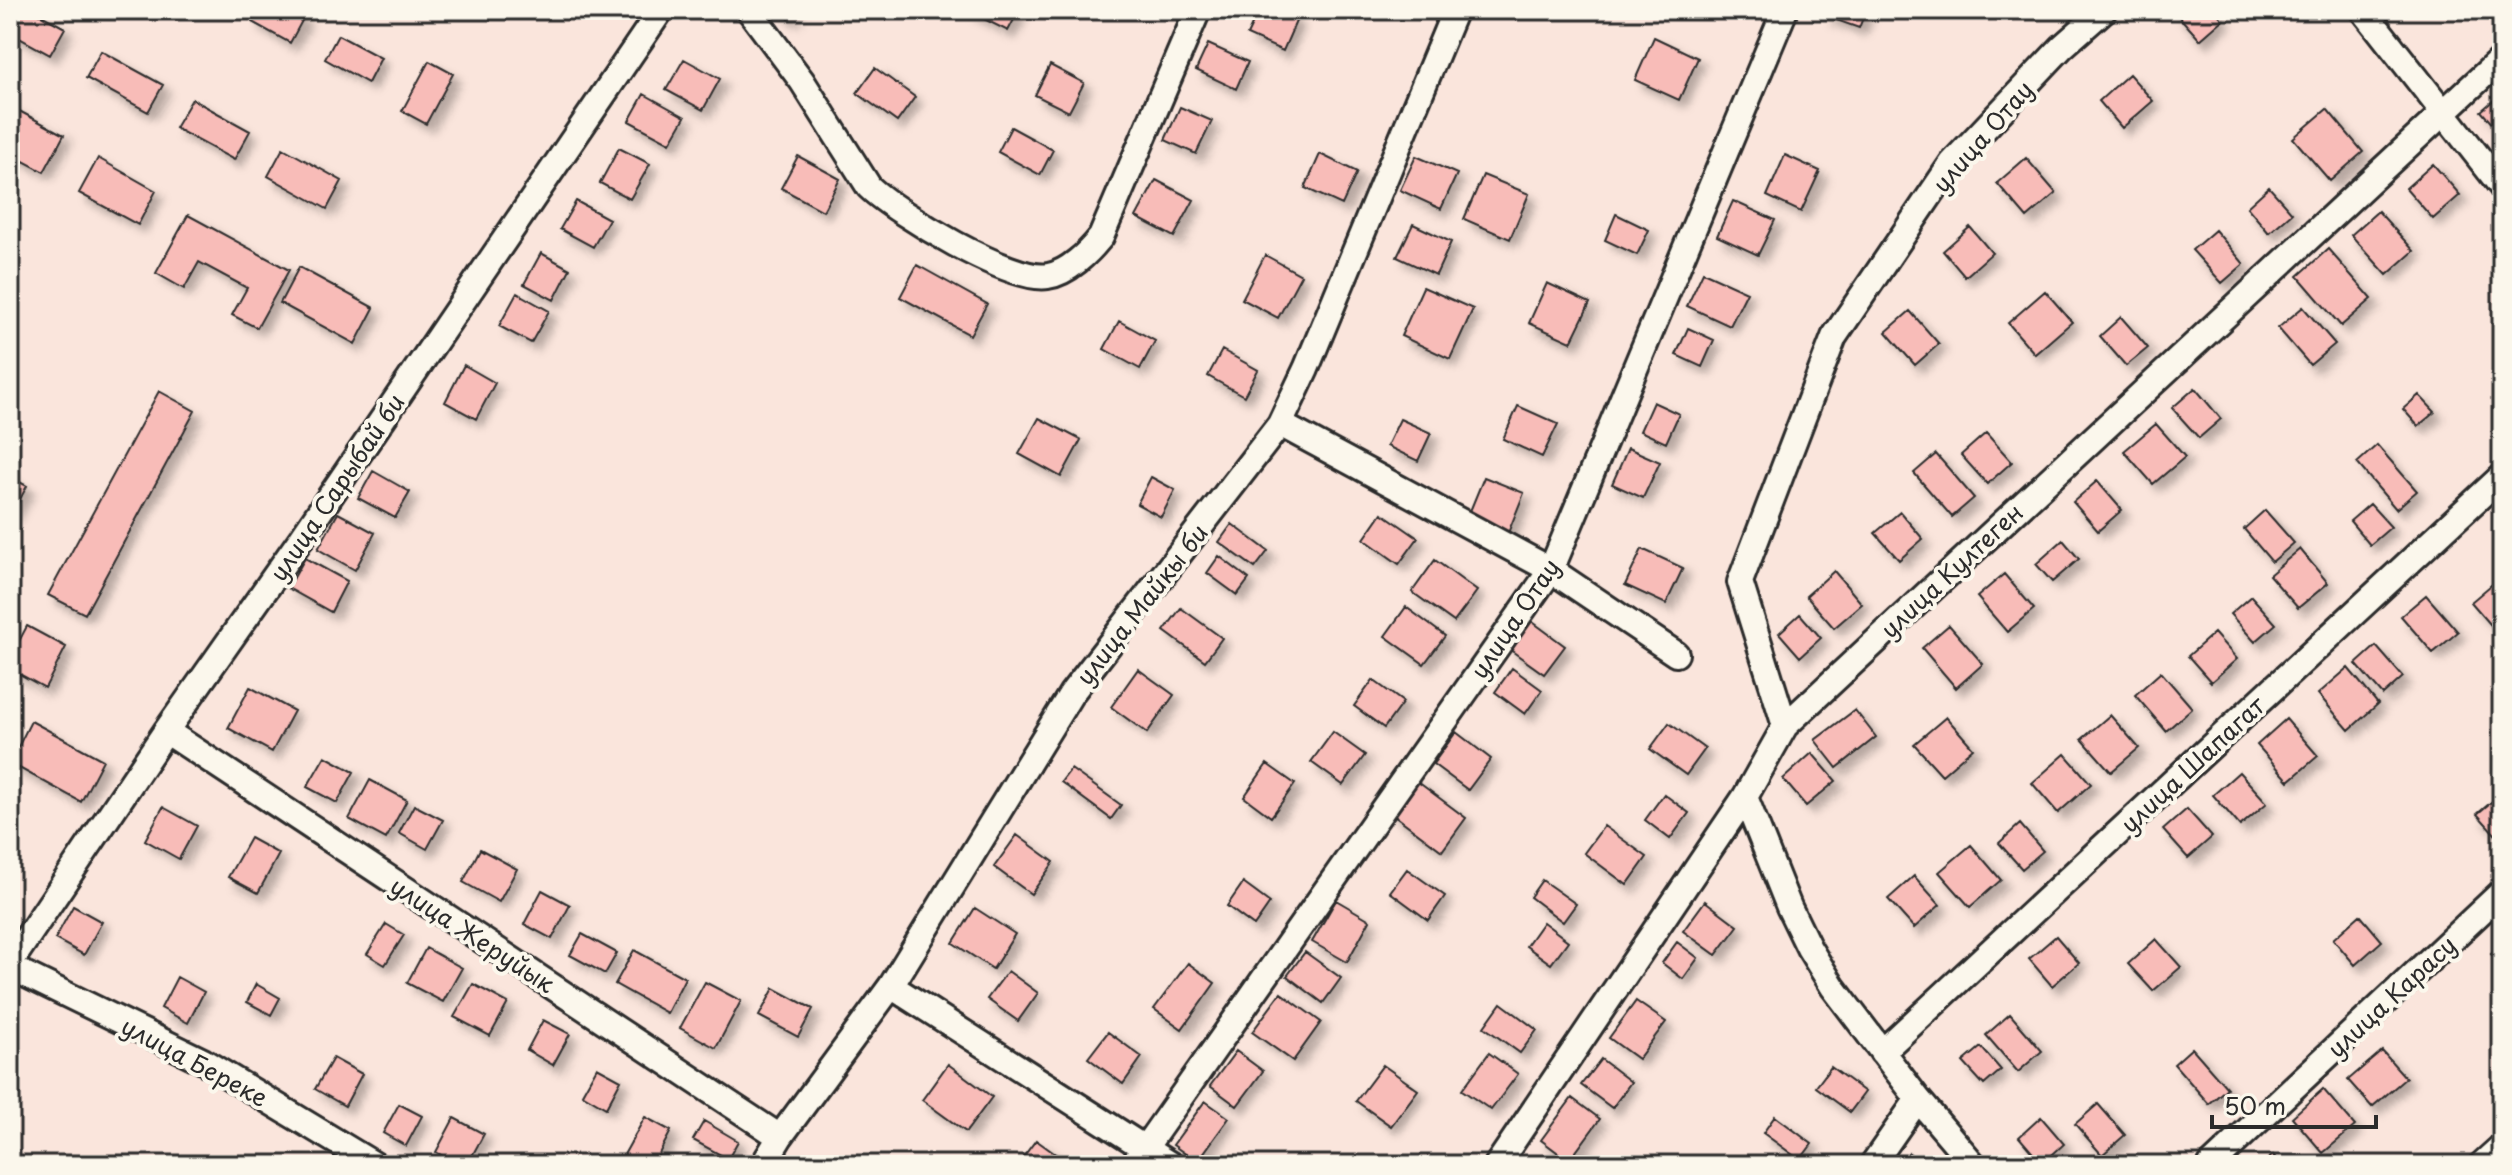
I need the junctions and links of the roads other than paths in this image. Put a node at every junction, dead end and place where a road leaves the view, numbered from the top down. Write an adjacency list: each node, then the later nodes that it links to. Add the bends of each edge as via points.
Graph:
1 (661, 10): 16 (street, улица Сарыбай би)
2 (749, 10): 3 (street, via 882,200 964,250 1046,277 1090,251 1101,237)
3 (1198, 10)
4 (1455, 10): 11 (street, улица Майкы би)
5 (1785, 10): 13 (street, улица Отау)
6 (2104, 10): 15 (street, улица Отау, via 1952,163 1834,337 1740,582)
7 (2363, 10): 9 (street)
8 (2502, 58): 9 (street, улица Култеген)
9 (2441, 112): 10 (street); 15 (street, улица Култеген)
10 (2502, 187)
11 (1280, 424): 13 (street); 20 (street, улица Майкы би, via 1071,694)
12 (2502, 476): 21 (street, улица Шапагат)
13 (1551, 570): 14 (street); 25 (street, улица Отау)
14 (1676, 654)
15 (1785, 726): 17 (street, улица Култеген)
16 (166, 731): 19 (street, улица Сарыбай би); 23 (street, улица Жеруйык)
17 (1745, 797): 21 (street, via 1809,948); 29 (street, улица Култеген)
18 (2502, 892): 32 (street, улица Карасу)
19 (10, 965): 26 (street, улица Береке, via 203,1061)
20 (891, 986): 23 (street, улица Майкы би); 25 (street)
21 (1882, 1052): 22 (street)
22 (1918, 1099): 30 (street); 31 (street)
23 (780, 1137): 27 (street, улица Майкы би)
24 (2502, 1146): 33 (street)
25 (1139, 1156): 28 (street)
26 (375, 1165)
27 (763, 1165)
28 (1171, 1165)
29 (1497, 1165)
30 (1872, 1165)
31 (1974, 1165)
32 (2211, 1165)
33 (2481, 1165)

